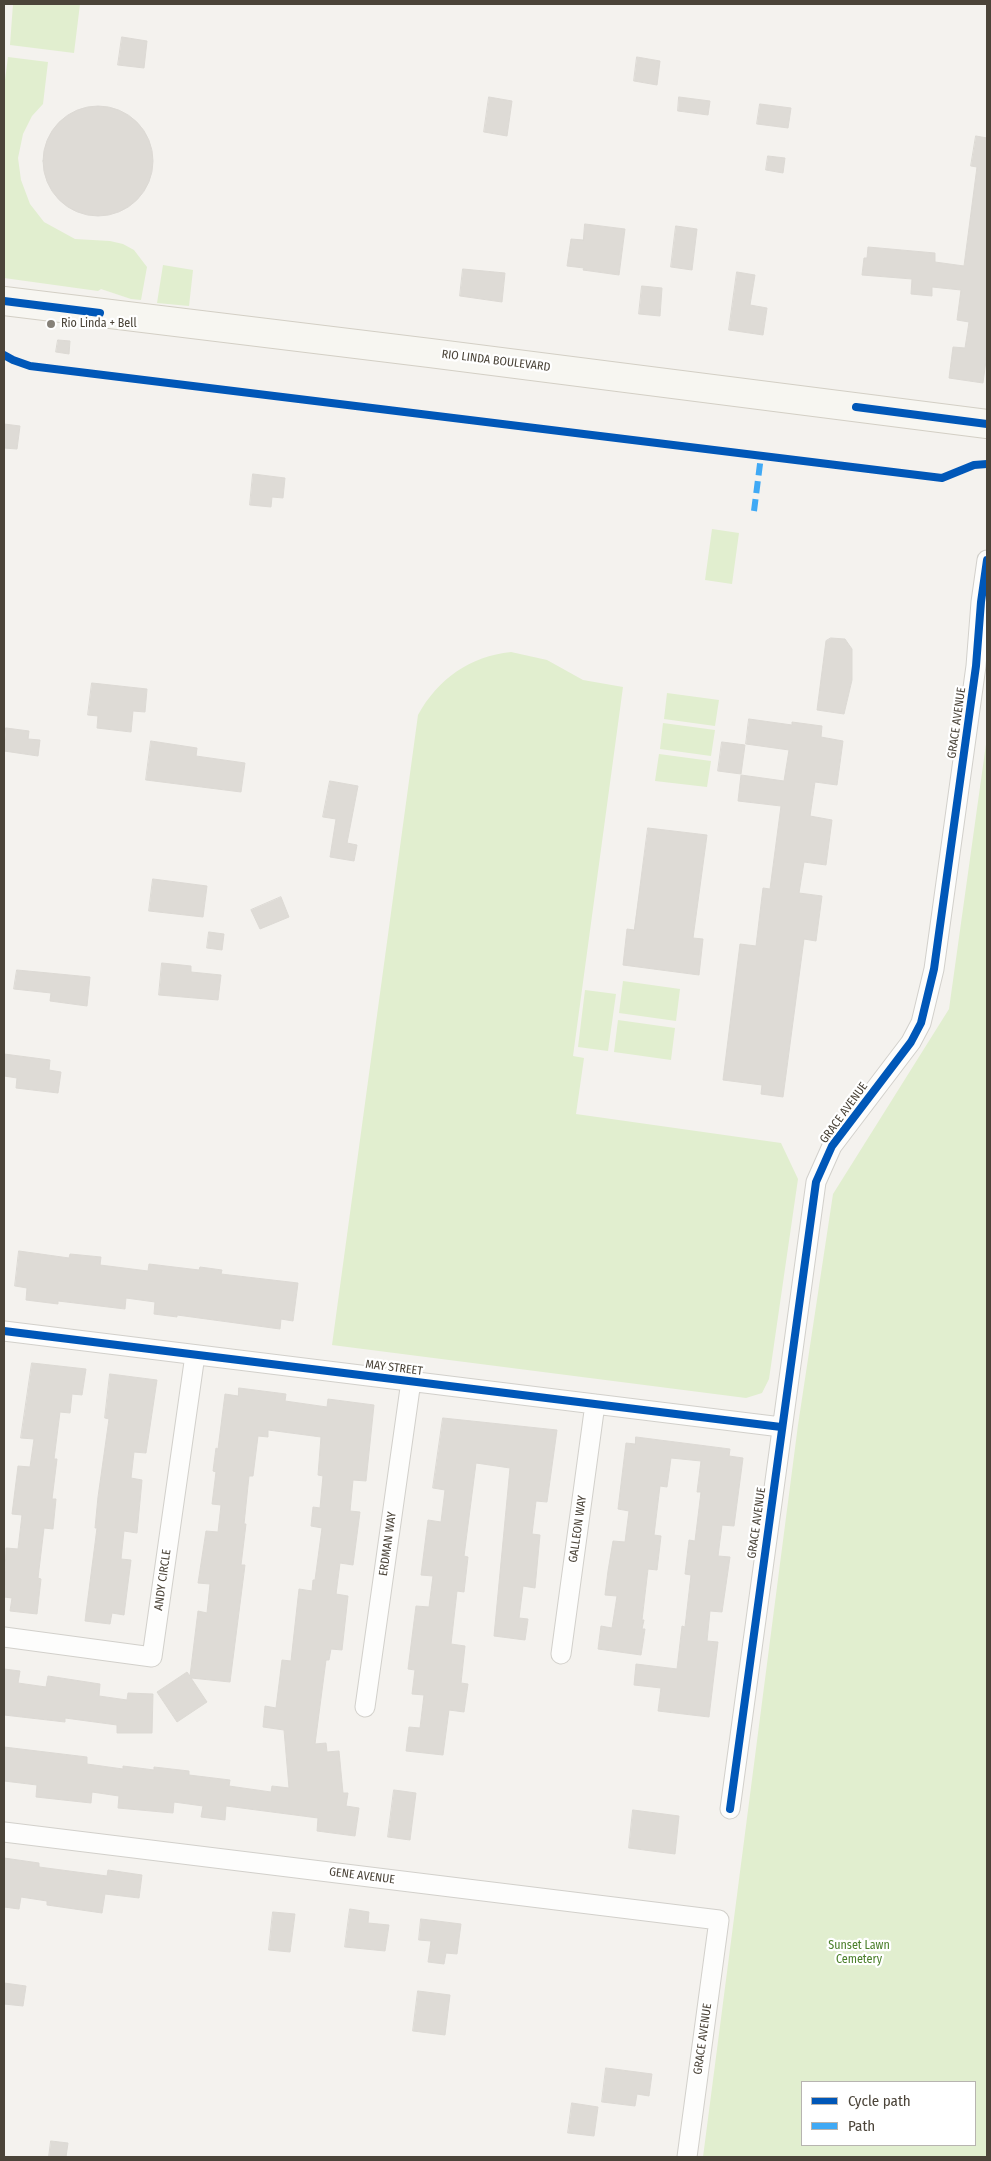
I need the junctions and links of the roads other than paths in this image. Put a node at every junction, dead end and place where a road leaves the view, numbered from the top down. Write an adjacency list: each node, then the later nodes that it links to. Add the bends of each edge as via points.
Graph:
1 (4, 301): 2 (main road, RIO LINDA BOULEVARD)
2 (987, 424)
3 (987, 560): 8 (street, GRACE AVENUE, via 976,666 934,969 921,1022 911,1042 832,1146 816,1182)
4 (4, 1331): 5 (street, MAY STREET)
5 (195, 1355): 6 (street, MAY STREET); 9 (street, ANDY CIRCLE, via 152,1657)
6 (411, 1381): 7 (street, MAY STREET); 11 (street, ERDMAN WAY)
7 (595, 1404): 8 (street, MAY STREET); 10 (street, GALLEON WAY)
8 (781, 1427): 12 (street, GRACE AVENUE)
9 (4, 1637)
10 (561, 1654)
11 (365, 1707)
12 (730, 1809)
13 (4, 1832): 14 (street, GENE AVENUE)
14 (719, 1920): 15 (street, GRACE AVENUE)
15 (687, 2157)

